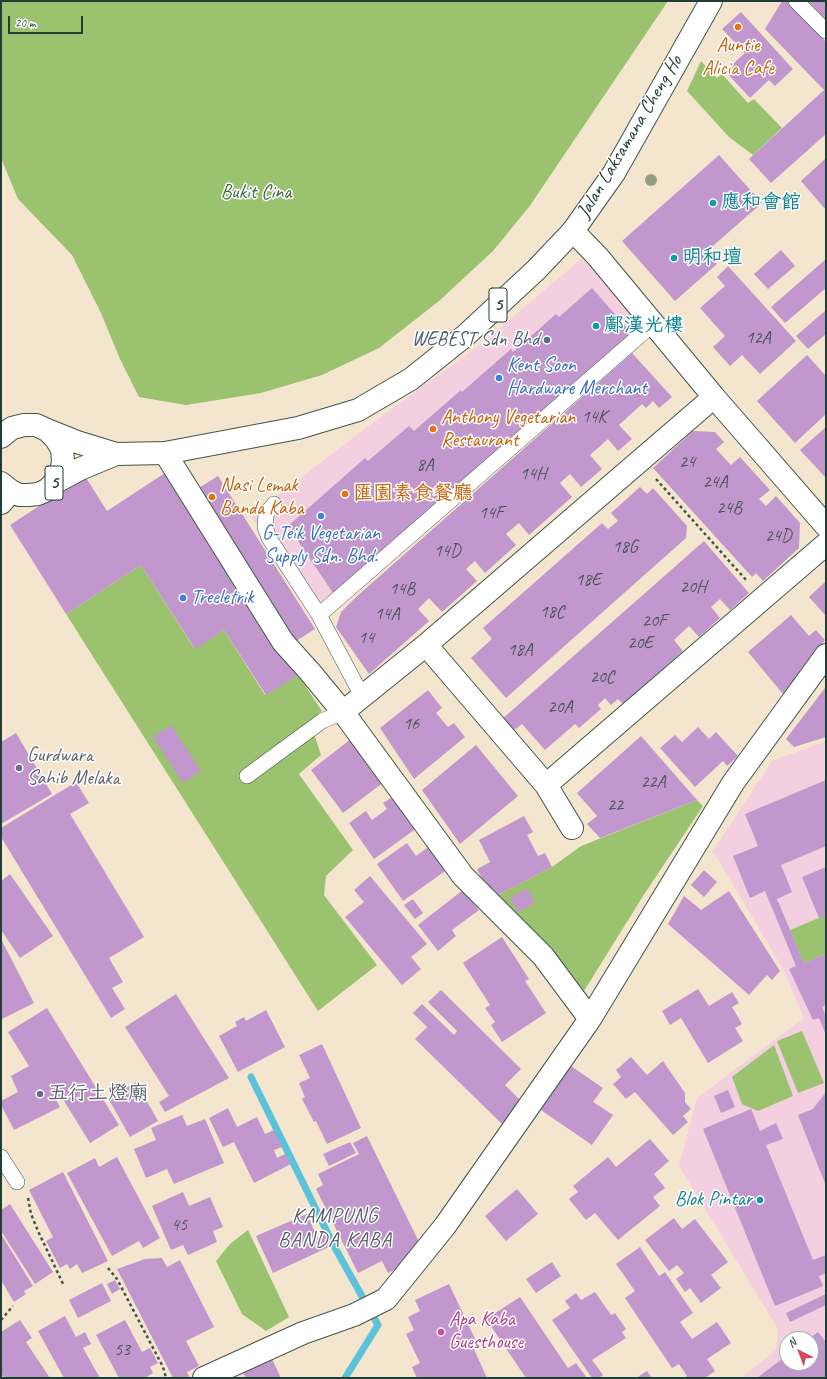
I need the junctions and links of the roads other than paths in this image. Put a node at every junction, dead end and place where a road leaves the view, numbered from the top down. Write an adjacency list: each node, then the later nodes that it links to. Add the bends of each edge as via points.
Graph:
1 (710, 1): 4 (street, Jalan Laksamana Cheng Ho / 5, via 614,173)
2 (796, 1): 3 (lane)
3 (826, 31)
4 (573, 231): 5 (street); 9 (street, Jalan Laksamana Cheng Ho / 5, via 536,270 466,335 410,379 358,410 298,428)
5 (653, 324): 6 (street); 16 (lane)
6 (714, 397): 14 (street); 17 (street)
7 (47, 430): 8 (street, 5, via 24,425 12,428); 10 (street, Jalan Laksamana Cheng Ho / 5); 11 (street, 5, via 56,438 62,449 61,473)
8 (1, 436)
9 (165, 453): 10 (street, Jalan Laksamana Cheng Ho / 5); 20 (street, via 283,642)
10 (116, 454): 11 (street, Jalan Laksamana Cheng Ho / 5, via 80,469)
11 (54, 484): 12 (street, 5, via 47,490 29,496)
12 (4, 492)
13 (274, 504): 16 (lane, via 266,514 265,526 269,538)
14 (826, 526)
15 (826, 544): 22 (street)
16 (319, 615): 19 (lane)
17 (426, 645): 19 (street); 22 (street)
18 (826, 655): 24 (street, via 733,783)
19 (362, 696): 20 (street)
20 (343, 712): 21 (lane, via 322,721); 24 (street, via 463,876 542,956)
21 (247, 776)
22 (546, 785): 23 (street)
23 (572, 828)
24 (590, 1019): 27 (street, via 445,1226 386,1299)
25 (1, 1157): 26 (lane)
26 (17, 1182)
27 (204, 1378)

